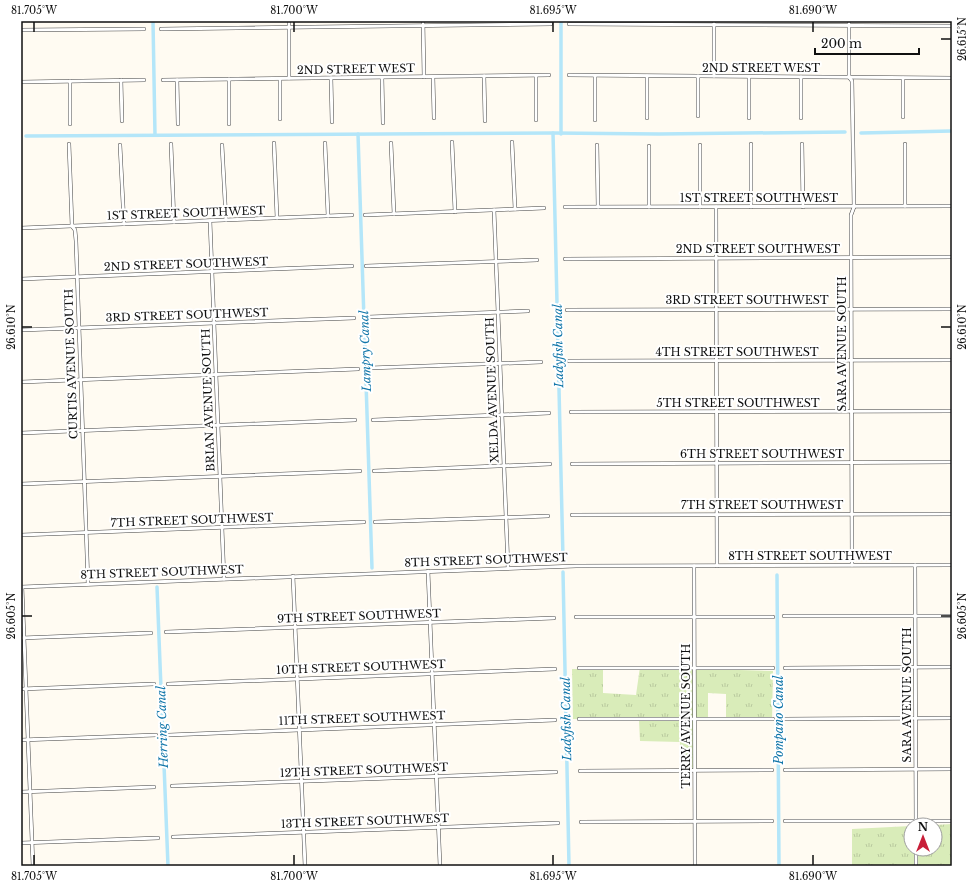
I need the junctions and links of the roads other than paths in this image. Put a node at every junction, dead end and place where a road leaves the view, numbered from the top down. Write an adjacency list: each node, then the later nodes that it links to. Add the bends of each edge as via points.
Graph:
1 (288, 21): 10 (street)
2 (423, 21): 7 (street)
3 (849, 21): 8 (street, SARA AVENUE SOUTH)
4 (714, 23): 6 (street); 8 (street); 21 (street)
5 (551, 24): 7 (street)
6 (569, 24)
7 (423, 26): 10 (street); 22 (street)
8 (849, 26): 9 (street); 26 (street, SARA AVENUE SOUTH)
9 (952, 26)
10 (289, 27): 12 (street); 27 (street)
11 (144, 29): 13 (street)
12 (161, 29)
13 (21, 30)
14 (549, 75): 17 (street, 2ND STREET WEST)
15 (570, 75): 18 (street, 2ND STREET WEST)
16 (484, 76): 17 (street, 2ND STREET WEST); 23 (street, 2ND STREET WEST); 50 (street)
17 (536, 76): 47 (street)
18 (595, 76): 19 (street, 2ND STREET WEST); 48 (street)
19 (647, 76): 20 (street, 2ND STREET WEST); 43 (street)
20 (698, 76): 21 (street, 2ND STREET WEST); 40 (street)
21 (714, 76): 24 (street, 2ND STREET WEST)
22 (424, 77): 23 (street, 2ND STREET WEST); 29 (street, 2ND STREET WEST)
23 (434, 77): 42 (street)
24 (749, 77): 25 (street, 2ND STREET WEST); 44 (street)
25 (801, 77): 26 (street, 2ND STREET WEST); 45 (street)
26 (849, 77): 30 (street, 2ND STREET WEST); 79 (street, SARA AVENUE SOUTH, via 852,81)
27 (289, 78): 28 (street, 2ND STREET WEST); 33 (street, 2ND STREET WEST)
28 (331, 78): 29 (street, 2ND STREET WEST); 51 (street)
29 (382, 78): 52 (street)
30 (903, 78): 31 (street, 2ND STREET WEST); 41 (street)
31 (952, 78)
32 (229, 79): 33 (street, 2ND STREET WEST); 37 (street, 2ND STREET WEST); 55 (street)
33 (280, 79): 46 (street)
34 (121, 80): 35 (street); 38 (street); 49 (street)
35 (144, 80)
36 (162, 80): 37 (street, 2ND STREET WEST)
37 (177, 80): 54 (street)
38 (70, 81): 39 (street); 53 (street)
39 (21, 82)
40 (698, 116)
41 (903, 117)
42 (434, 118)
43 (647, 118)
44 (749, 118)
45 (800, 118)
46 (280, 119)
47 (536, 120)
48 (595, 120)
49 (122, 121)
50 (485, 121)
51 (332, 122)
52 (383, 123)
53 (70, 124)
54 (178, 124)
55 (229, 124)
56 (452, 142): 84 (street)
57 (512, 142): 82 (street)
58 (274, 143): 89 (street)
59 (325, 143): 88 (street)
60 (391, 143): 85 (street)
61 (69, 144): 94 (street, CURTIS AVENUE SOUTH)
62 (171, 144): 92 (street)
63 (700, 144): 75 (street)
64 (751, 144): 77 (street)
65 (802, 144): 78 (street)
66 (905, 144): 71 (street)
67 (120, 145): 93 (street)
68 (222, 145): 90 (street)
69 (598, 145): 73 (street)
70 (649, 146): 74 (street)
71 (905, 206): 72 (street, 1ST STREET SOUTHWEST); 79 (street, 1ST STREET SOUTHWEST)
72 (952, 206)
73 (598, 207): 74 (street, 1ST STREET SOUTHWEST); 81 (street, 1ST STREET SOUTHWEST)
74 (649, 207): 75 (street, 1ST STREET SOUTHWEST)
75 (700, 207): 76 (street, 1ST STREET SOUTHWEST)
76 (716, 207): 77 (street, 1ST STREET SOUTHWEST); 96 (street)
77 (751, 207): 78 (street, 1ST STREET SOUTHWEST)
78 (803, 207): 79 (street, 1ST STREET SOUTHWEST)
79 (854, 207): 97 (street, SARA AVENUE SOUTH, via 851,215)
80 (544, 208): 82 (street)
81 (565, 208)
82 (515, 209): 83 (street)
83 (494, 210): 84 (street); 101 (street, XELDA AVENUE SOUTH)
84 (455, 212): 85 (street)
85 (394, 214): 87 (street)
86 (352, 215): 88 (street, 1ST STREET SOUTHWEST)
87 (365, 215)
88 (328, 216): 89 (street, 1ST STREET SOUTHWEST)
89 (277, 218): 90 (street, 1ST STREET SOUTHWEST)
90 (226, 220): 91 (street, 1ST STREET SOUTHWEST)
91 (210, 221): 92 (street, 1ST STREET SOUTHWEST); 104 (street, BRIAN AVENUE SOUTH)
92 (174, 222): 93 (street, 1ST STREET SOUTHWEST)
93 (124, 224): 94 (street, 1ST STREET SOUTHWEST)
94 (72, 226): 95 (street, 1ST STREET SOUTHWEST); 105 (street, CURTIS AVENUE SOUTH, via 75,230)
95 (21, 228)
96 (716, 258): 97 (street, 2ND STREET SOUTHWEST); 99 (street, 2ND STREET SOUTHWEST); 108 (street)
97 (851, 258): 98 (street, 2ND STREET SOUTHWEST); 109 (street, SARA AVENUE SOUTH)
98 (952, 258)
99 (565, 259)
100 (537, 260): 101 (street)
101 (496, 261): 103 (street); 112 (street, XELDA AVENUE SOUTH)
102 (352, 266): 104 (street, 2ND STREET SOUTHWEST)
103 (366, 266)
104 (212, 272): 105 (street, 2ND STREET SOUTHWEST); 115 (street, BRIAN AVENUE SOUTH)
105 (77, 277): 106 (street, 2ND STREET SOUTHWEST); 116 (street, CURTIS AVENUE SOUTH)
106 (21, 279)
107 (952, 308): 109 (street, 3RD STREET SOUTHWEST)
108 (716, 309): 109 (street, 3RD STREET SOUTHWEST); 110 (street, 3RD STREET SOUTHWEST); 118 (street)
109 (851, 309): 119 (street, SARA AVENUE SOUTH)
110 (567, 310)
111 (528, 311): 112 (street)
112 (498, 312): 113 (street); 123 (street, XELDA AVENUE SOUTH)
113 (368, 317)
114 (354, 318): 115 (street, 3RD STREET SOUTHWEST)
115 (214, 323): 116 (street, 3RD STREET SOUTHWEST); 126 (street, BRIAN AVENUE SOUTH)
116 (79, 328): 117 (street, 3RD STREET SOUTHWEST); 127 (street, CURTIS AVENUE SOUTH)
117 (21, 330)
118 (716, 360): 119 (street, 4TH STREET SOUTHWEST); 122 (street, 4TH STREET SOUTHWEST); 131 (street)
119 (851, 360): 120 (street, 4TH STREET SOUTHWEST); 132 (street, SARA AVENUE SOUTH)
120 (952, 360)
121 (541, 362): 123 (street)
122 (570, 362)
123 (500, 364): 124 (street); 134 (street, XELDA AVENUE SOUTH)
124 (369, 368)
125 (358, 369): 126 (street)
126 (216, 374): 127 (street); 137 (street, BRIAN AVENUE SOUTH)
127 (81, 380): 128 (street); 138 (street, CURTIS AVENUE SOUTH)
128 (21, 382)
129 (952, 411): 132 (street, 5TH STREET SOUTHWEST)
130 (571, 412): 131 (street, 5TH STREET SOUTHWEST)
131 (716, 412): 132 (street, 5TH STREET SOUTHWEST); 141 (street)
132 (851, 412): 142 (street, SARA AVENUE SOUTH)
133 (549, 413): 134 (street)
134 (502, 415): 136 (street); 145 (street, XELDA AVENUE SOUTH)
135 (355, 420): 137 (street)
136 (373, 420)
137 (218, 426): 138 (street); 148 (street, BRIAN AVENUE SOUTH)
138 (83, 431): 139 (street); 149 (street, CURTIS AVENUE SOUTH)
139 (21, 433)
140 (952, 462): 142 (street, 6TH STREET SOUTHWEST)
141 (716, 463): 142 (street, 6TH STREET SOUTHWEST); 144 (street, 6TH STREET SOUTHWEST); 151 (street)
142 (852, 463): 152 (street, SARA AVENUE SOUTH)
143 (550, 464): 145 (street)
144 (572, 464)
145 (504, 466): 147 (street); 156 (street, XELDA AVENUE SOUTH)
146 (360, 471): 148 (street)
147 (374, 471)
148 (220, 477): 149 (street); 159 (street, BRIAN AVENUE SOUTH)
149 (85, 482): 150 (street); 160 (street, CURTIS AVENUE SOUTH)
150 (21, 484)
151 (717, 514): 152 (street, 7TH STREET SOUTHWEST); 154 (street, 7TH STREET SOUTHWEST); 166 (street)
152 (851, 514): 153 (street, 7TH STREET SOUTHWEST); 162 (street, SARA AVENUE SOUTH)
153 (952, 514)
154 (572, 515)
155 (548, 516): 156 (street)
156 (506, 517): 158 (street); 167 (street, XELDA AVENUE SOUTH)
157 (364, 522): 159 (street, 7TH STREET SOUTHWEST)
158 (375, 522)
159 (222, 528): 160 (street, 7TH STREET SOUTHWEST); 170 (street, BRIAN AVENUE SOUTH)
160 (86, 533): 161 (street, 7TH STREET SOUTHWEST); 171 (street, CURTIS AVENUE SOUTH)
161 (21, 536)
162 (852, 565): 163 (street, 8TH STREET SOUTHWEST); 166 (street, 8TH STREET SOUTHWEST)
163 (915, 565): 164 (street, 8TH STREET SOUTHWEST); 175 (street, SARA AVENUE SOUTH)
164 (952, 565)
165 (694, 566): 166 (street, 8TH STREET SOUTHWEST); 167 (street, 8TH STREET SOUTHWEST); 178 (street, TERRY AVENUE SOUTH)
166 (717, 566)
167 (508, 568): 168 (street, 8TH STREET SOUTHWEST)
168 (428, 571): 169 (street, 8TH STREET SOUTHWEST); 180 (street)
169 (294, 576): 170 (street, 8TH STREET SOUTHWEST); 181 (street)
170 (224, 579): 171 (street, 8TH STREET SOUTHWEST)
171 (88, 584): 172 (street, 8TH STREET SOUTHWEST)
172 (22, 587): 184 (street)
173 (773, 616): 178 (street)
174 (784, 616): 175 (street)
175 (915, 616): 176 (street); 185 (street, SARA AVENUE SOUTH)
176 (952, 616)
177 (576, 617): 178 (street)
178 (695, 617): 188 (street, TERRY AVENUE SOUTH)
179 (554, 618): 180 (street, 9TH STREET SOUTHWEST)
180 (430, 622): 181 (street, 9TH STREET SOUTHWEST); 192 (street)
181 (295, 627): 182 (street, 9TH STREET SOUTHWEST); 193 (street)
182 (166, 632)
183 (151, 633): 184 (street)
184 (22, 638): 197 (street)
185 (916, 667): 186 (street); 190 (street); 198 (street, SARA AVENUE SOUTH)
186 (952, 667)
187 (579, 668): 188 (street)
188 (695, 668): 189 (street); 201 (street, TERRY AVENUE SOUTH)
189 (773, 668)
190 (785, 668)
191 (555, 669): 192 (street, 10TH STREET SOUTHWEST)
192 (432, 674): 193 (street, 10TH STREET SOUTHWEST); 205 (street)
193 (297, 679): 195 (street, 10TH STREET SOUTHWEST); 206 (street)
194 (154, 684): 197 (street)
195 (168, 684)
196 (21, 689): 197 (street)
197 (26, 689): 210 (street)
198 (916, 718): 199 (street); 203 (street); 214 (street, SARA AVENUE SOUTH)
199 (952, 718)
200 (579, 719): 201 (street)
201 (695, 719): 202 (street); 211 (street, TERRY AVENUE SOUTH)
202 (773, 719)
203 (785, 719)
204 (555, 720): 205 (street, 11TH STREET SOUTHWEST)
205 (434, 725): 206 (street, 11TH STREET SOUTHWEST); 218 (street)
206 (299, 730): 207 (street, 11TH STREET SOUTHWEST); 219 (street)
207 (169, 734)
208 (156, 735): 210 (street)
209 (21, 740): 210 (street)
210 (28, 740): 222 (street)
211 (695, 770): 212 (street); 216 (street); 226 (street, TERRY AVENUE SOUTH)
212 (772, 770)
213 (785, 770): 214 (street)
214 (916, 770): 215 (street); 224 (street, SARA AVENUE SOUTH)
215 (952, 770)
216 (580, 771)
217 (556, 772): 218 (street, 12TH STREET SOUTHWEST)
218 (436, 776): 219 (street, 12TH STREET SOUTHWEST); 231 (street)
219 (301, 781): 220 (street, 12TH STREET SOUTHWEST); 232 (street)
220 (172, 786)
221 (154, 787): 222 (street)
222 (30, 791): 223 (street); 235 (street)
223 (21, 792)
224 (916, 817)
225 (581, 822): 226 (street)
226 (695, 822): 227 (street); 240 (street, TERRY AVENUE SOUTH)
227 (772, 822)
228 (785, 822): 230 (street)
229 (558, 823): 231 (street, 13TH STREET SOUTHWEST)
230 (903, 823)
231 (438, 827): 232 (street, 13TH STREET SOUTHWEST); 239 (street)
232 (303, 832): 233 (street, 13TH STREET SOUTHWEST); 238 (street)
233 (174, 837)
234 (158, 838): 235 (street)
235 (32, 842): 236 (street); 237 (street)
236 (21, 843)
237 (33, 866)
238 (304, 866)
239 (440, 866)
240 (696, 866)

